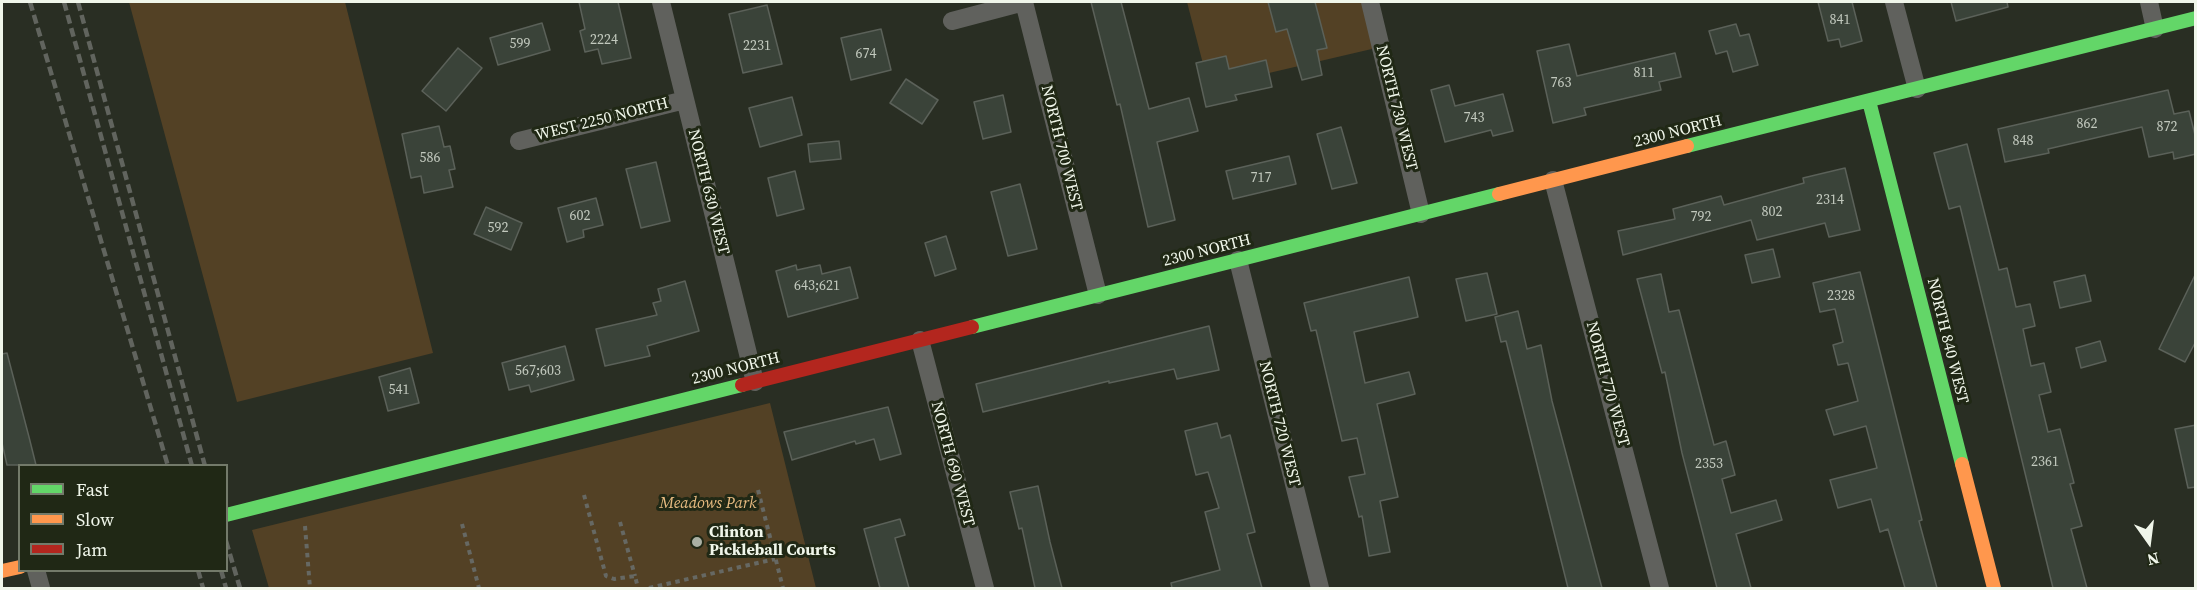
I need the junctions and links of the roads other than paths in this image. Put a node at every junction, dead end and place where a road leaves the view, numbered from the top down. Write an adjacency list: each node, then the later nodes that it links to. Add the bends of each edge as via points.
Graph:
1 (661, 2): 10 (street, NORTH 630 WEST)
2 (1024, 2): 7 (street); 16 (street, NORTH 700 WEST)
3 (1370, 2): 14 (street, NORTH 730 WEST)
4 (1894, 2): 9 (street)
5 (2149, 2): 8 (street)
6 (2196, 18): 8 (street, 2300 NORTH)
7 (952, 21)
8 (2156, 28): 9 (street, 2300 NORTH)
9 (1917, 89): 11 (street, 2300 NORTH)
10 (685, 100): 12 (street, WEST 2250 NORTH); 18 (street, NORTH 630 WEST)
11 (1869, 101): 13 (street, 2300 NORTH); 27 (street, NORTH 840 WEST)
12 (519, 141)
13 (1553, 180): 14 (street, 2300 NORTH); 26 (street, NORTH 770 WEST)
14 (1421, 214): 15 (street, 2300 NORTH)
15 (1238, 260): 16 (street, 2300 NORTH); 25 (street, NORTH 720 WEST)
16 (1098, 295): 17 (street, 2300 NORTH)
17 (920, 340): 18 (street, 2300 NORTH); 24 (street, NORTH 690 WEST)
18 (755, 382): 19 (street, 2300 NORTH)
19 (228, 514)
20 (18, 567): 21 (street)
21 (2, 571)
22 (37, 572): 23 (street)
23 (41, 588)
24 (985, 588)
25 (1320, 588)
26 (1660, 588)
27 (1994, 588)

